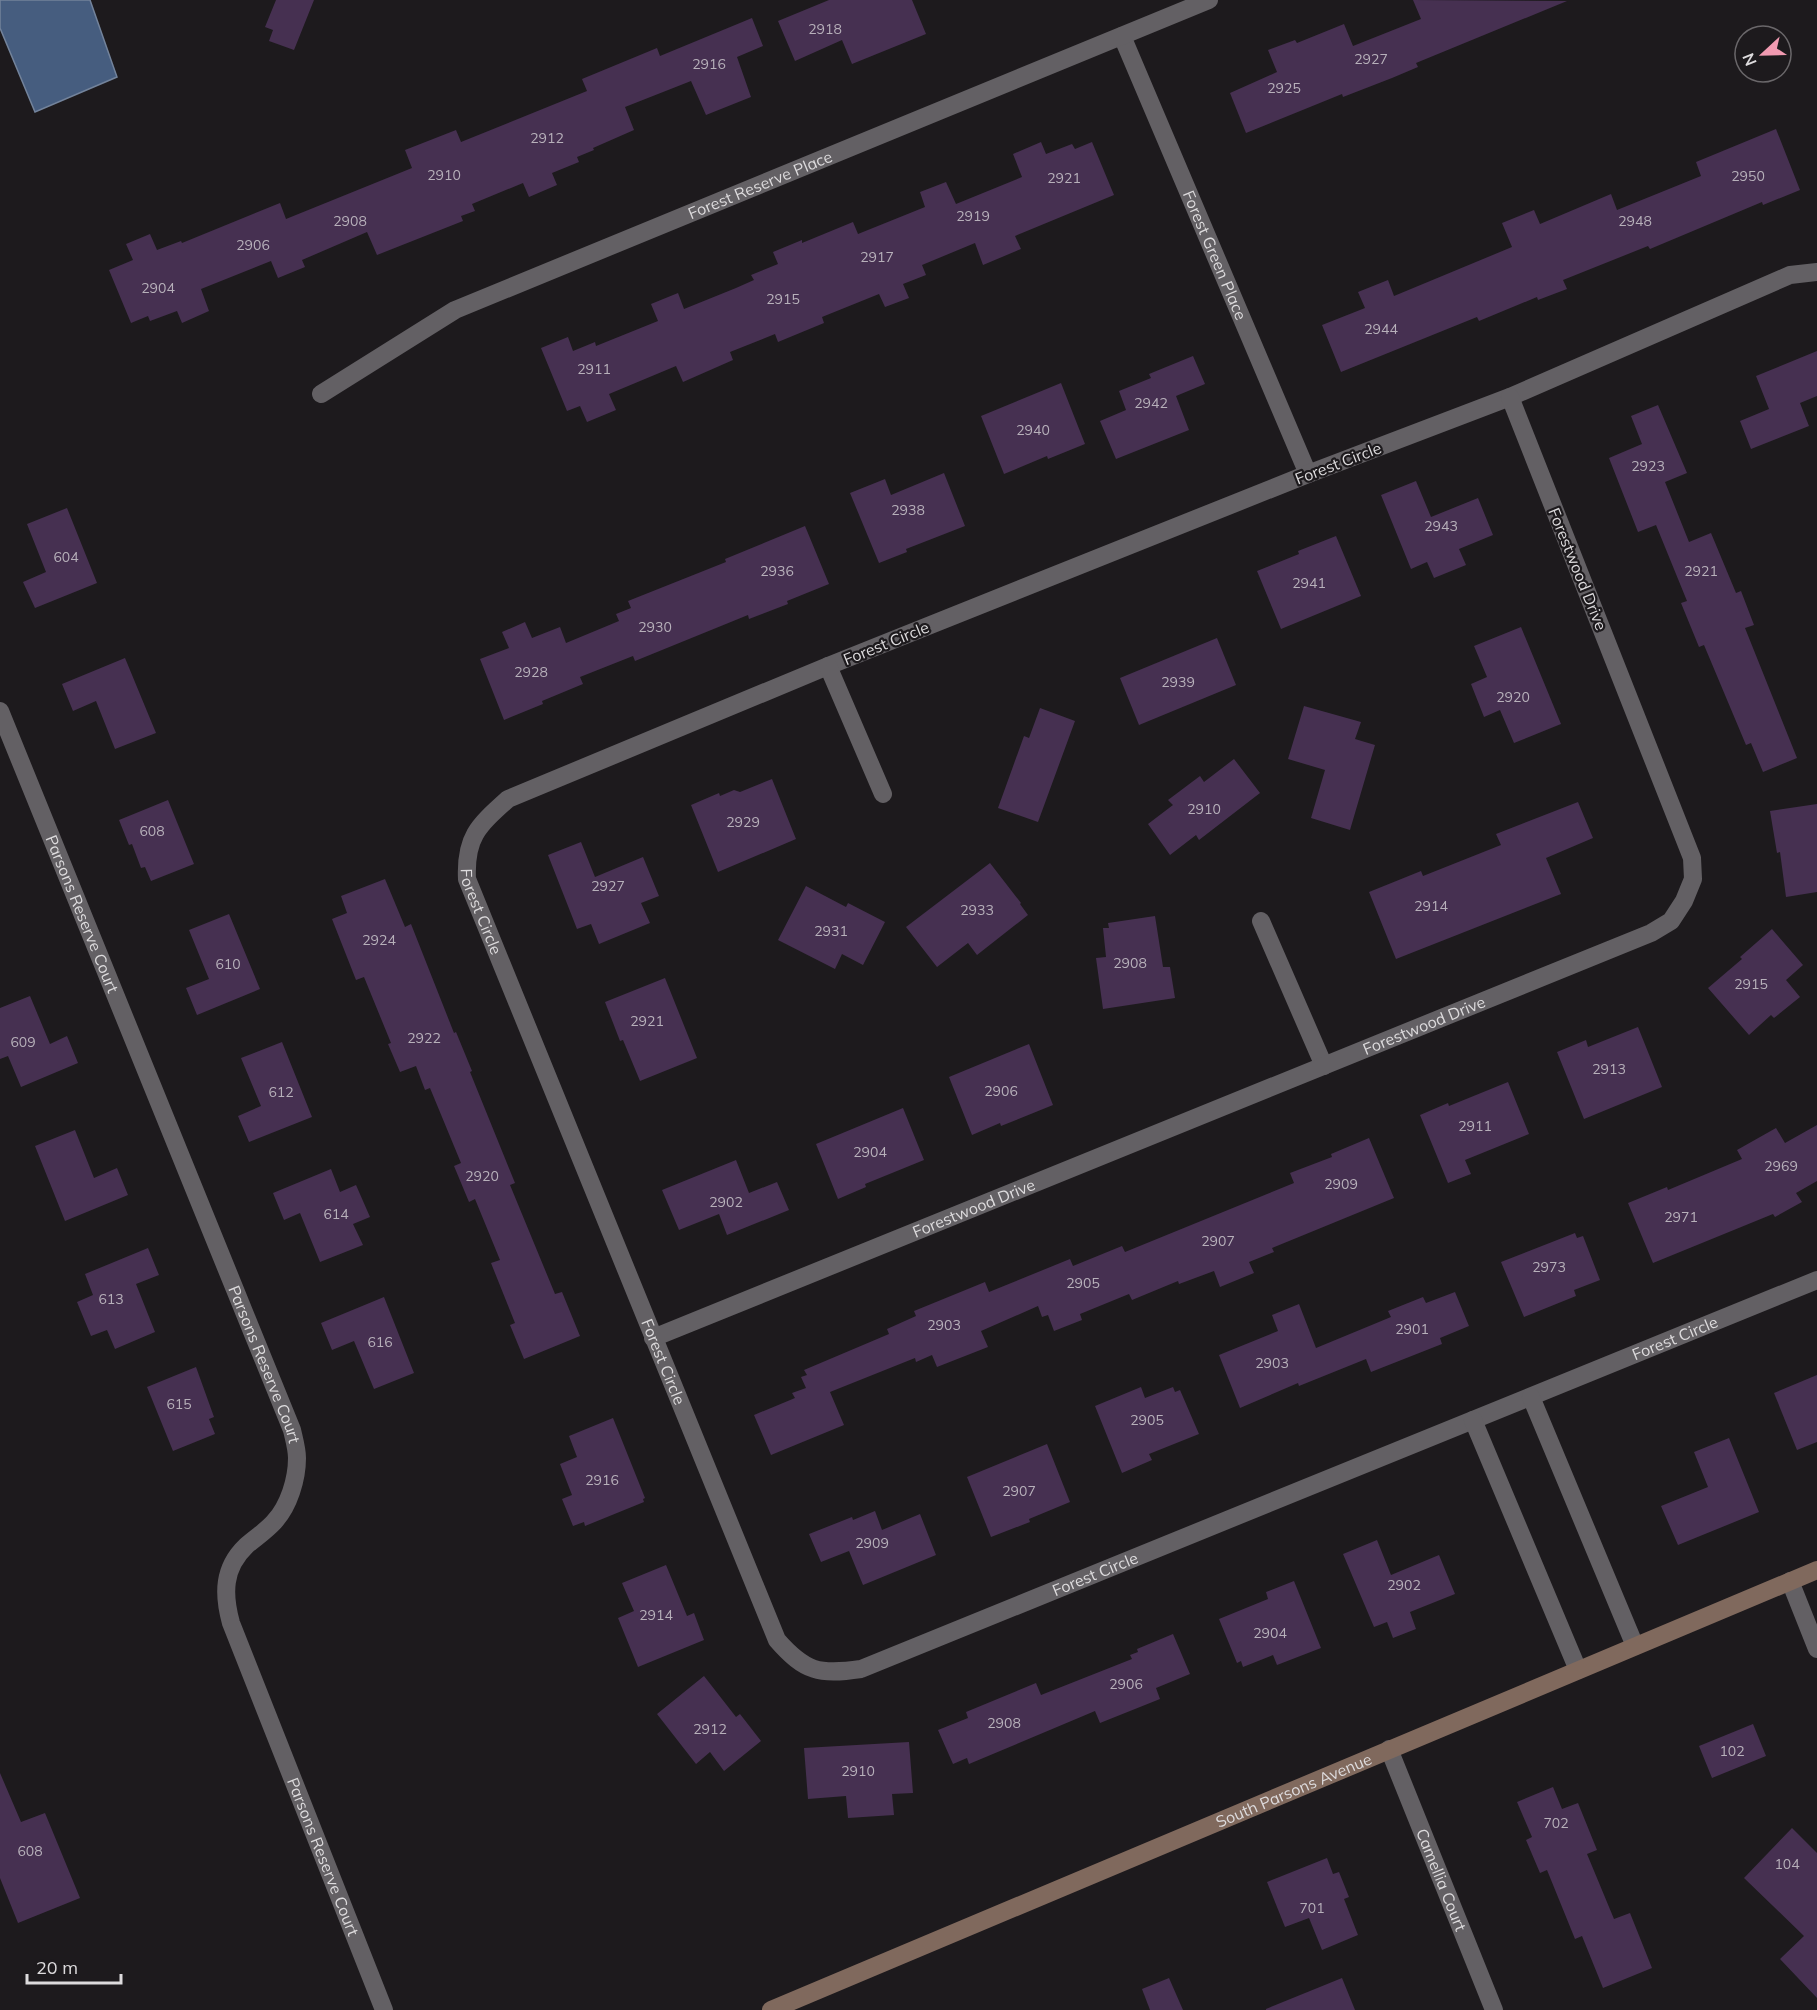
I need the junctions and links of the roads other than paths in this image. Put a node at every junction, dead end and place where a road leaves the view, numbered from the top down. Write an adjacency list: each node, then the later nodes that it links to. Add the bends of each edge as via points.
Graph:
1 (1209, 0): 2 (street, Forest Reserve Place)
2 (1122, 36): 4 (street, Forest Reserve Place, via 455,310); 6 (street, Forest Green Place)
3 (1817, 272): 5 (street, Forest Circle, via 1790,275)
4 (321, 394)
5 (1510, 397): 6 (street, Forest Circle); 11 (street, Forestwood Drive, via 1692,858 1693,879 1671,921 1651,933)
6 (1308, 474): 7 (street, Forest Circle)
7 (828, 666): 9 (street); 13 (street, Forest Circle, via 508,799 473,836 466,857 467,879)
8 (0, 711): 22 (street, Parsons Reserve Court, via 292,1430 297,1456 295,1480 286,1504 231,1564 225,1603)
9 (883, 794)
10 (1261, 921): 11 (street)
11 (1324, 1066): 13 (street, Forestwood Drive)
12 (1817, 1280): 14 (street, Forest Circle)
13 (653, 1338): 15 (street, Forest Circle, via 777,1640 795,1660 815,1670 861,1669)
14 (1531, 1397): 15 (street, Forest Circle); 18 (street)
15 (1473, 1420): 20 (street)
16 (1817, 1570): 17 (main road, South Parsons Avenue)
17 (1790, 1581): 18 (main road, South Parsons Avenue); 19 (street)
18 (1635, 1646): 20 (main road, South Parsons Avenue)
19 (1817, 1649)
20 (1578, 1670): 21 (main road, South Parsons Avenue)
21 (1389, 1749): 23 (main road, South Parsons Avenue); 24 (street, Camellia Court)
22 (384, 2010)
23 (771, 2010)
24 (1494, 2010)

